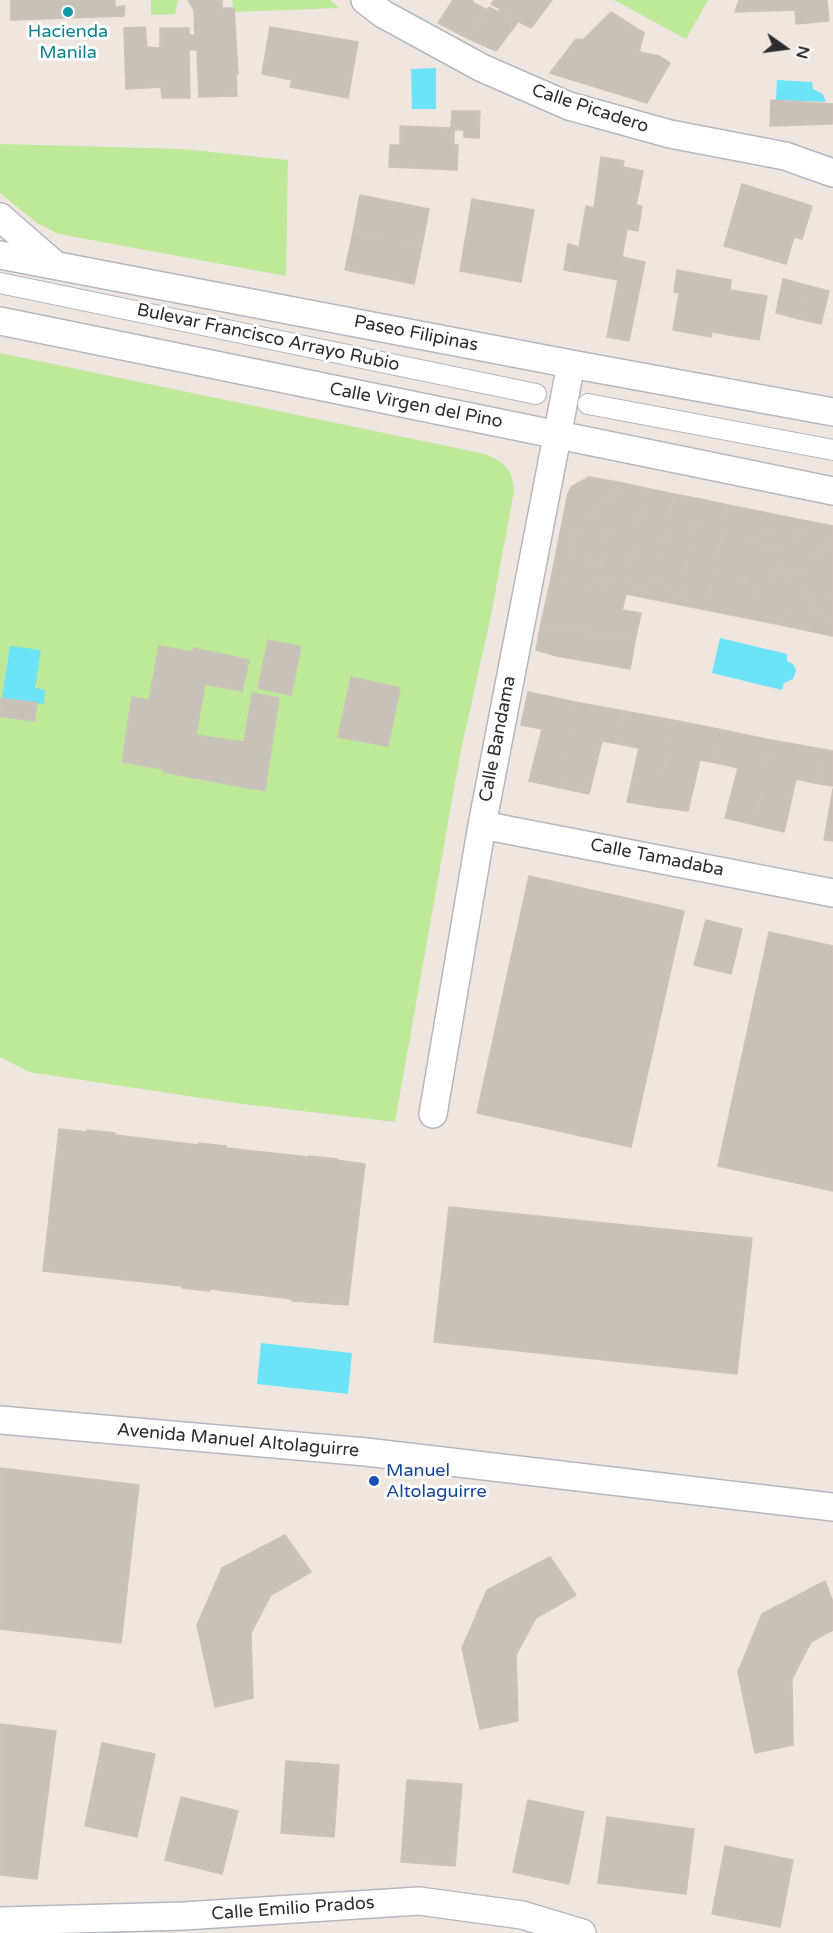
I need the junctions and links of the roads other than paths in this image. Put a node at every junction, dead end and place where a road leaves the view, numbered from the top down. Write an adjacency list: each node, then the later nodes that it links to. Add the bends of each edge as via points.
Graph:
1 (365, 0): 3 (street, Calle Picadero, via 383,14 482,68 569,106 670,134)
2 (833, 150): 3 (street)
3 (785, 156): 4 (street, Calle Picadero)
4 (833, 172)
5 (0, 217): 7 (street)
6 (0, 255): 7 (street, Paseo Filipinas)
7 (55, 265): 10 (street, Paseo Filipinas)
8 (0, 283): 11 (street, Bulevar Francisco Arrayo Rubio)
9 (0, 321): 14 (street, Calle Virgen del Pino)
10 (571, 364): 13 (street, Paseo Filipinas); 14 (street, Calle Bandama)
11 (536, 394)
12 (588, 404): 15 (street)
13 (833, 412)
14 (557, 435): 16 (street, Calle Virgen del Pino); 17 (street, Calle Bandama)
15 (833, 450)
16 (833, 491)
17 (482, 825): 18 (street, Calle Tamadaba); 19 (street, Calle Bandama)
18 (833, 893)
19 (433, 1114)
20 (0, 1420): 21 (street, Avenida Manuel Altolaguirre, via 366,1452)
21 (833, 1507)
22 (0, 1921): 23 (street, Calle Emilio Prados, via 184,1916 419,1901 522,1916)
23 (582, 1933)

